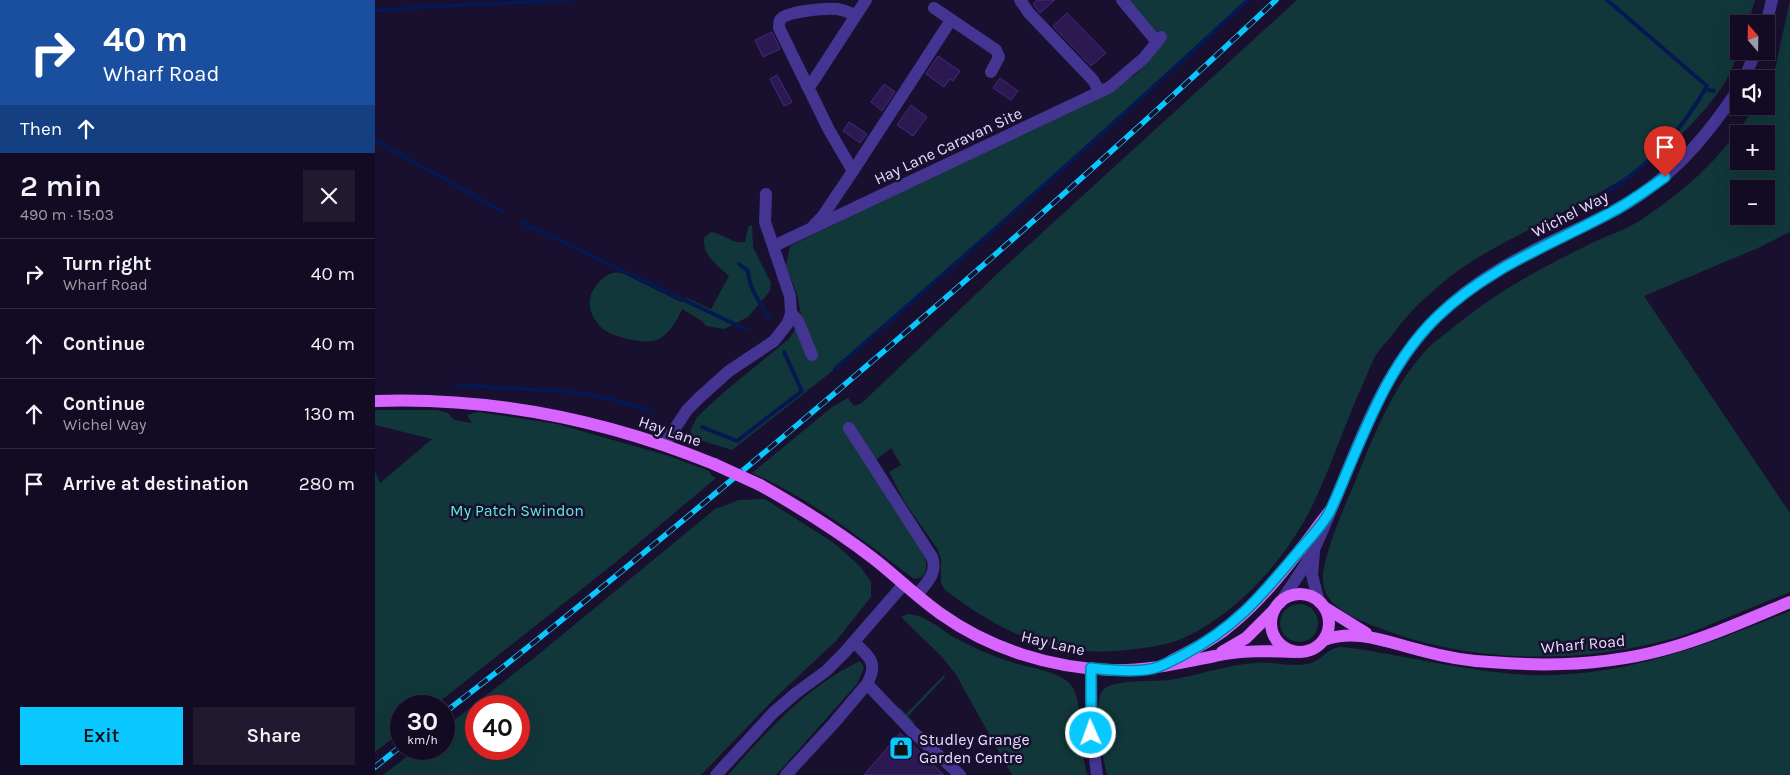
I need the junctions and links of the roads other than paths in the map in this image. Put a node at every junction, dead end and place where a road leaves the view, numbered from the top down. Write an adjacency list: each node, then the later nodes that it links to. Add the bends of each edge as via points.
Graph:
1 (866, 0): 7 (street)
2 (1020, 0): 11 (street, via 1093,80)
3 (1123, 0): 11 (street, Hay Lane Caravan Site, via 1159,40 1129,72)
4 (1773, 0): 6 (street)
5 (934, 8): 8 (street)
6 (1769, 15)
7 (856, 16): 10 (street); 10 (street, Hay Lane Caravan Site, via 844,10 827,9 781,18 780,32)
8 (951, 20): 9 (street, via 996,50 999,57); 13 (street, Hay Lane Caravan Site)
9 (991, 72)
10 (807, 86): 13 (street, Hay Lane Caravan Site)
11 (1100, 92): 15 (street, Hay Lane Caravan Site)
12 (1730, 101): 22 (street, Wichel Way, via 1703,138 1665,177 1609,214 1489,276 1462,294 1437,317 1388,381)
13 (853, 171): 15 (street, Hay Lane Caravan Site)
14 (766, 194): 16 (street, via 765,222)
15 (811, 229): 16 (street, Hay Lane Caravan Site)
16 (774, 246): 17 (street, via 790,296)
17 (791, 313): 18 (street, via 798,321); 21 (street, via 785,329 774,341 729,371 687,410)
18 (812, 355)
19 (375, 401): 21 (main road, Hay Lane, via 447,401 510,408 575,419)
20 (849, 428): 25 (street, via 934,564 933,572)
21 (664, 445): 24 (main road, Hay Lane, bridge, via 760,485 853,544)
22 (1329, 512): 23 (street, Wichel Way); 35 (main road, via 1242,615 1217,636)
23 (1315, 547): 27 (street, Wichel Way, via 1312,575); 28 (street, Wichel Way)
24 (903, 584): 25 (main road, Hay Lane); 31 (street)
25 (917, 595): 34 (main road, Hay Lane, via 953,622 1003,648 1052,662)
26 (1790, 602): 29 (main road, Wharf Road, via 1681,644 1639,655 1580,663 1530,665 1474,661 1438,655)
27 (1321, 604): 28 (main road, Wharf Road, via 1309,596 1297,595 1286,598); 29 (main road, Wharf Road); 30 (main road, via 1329,626)
28 (1277, 606): 32 (main road, via 1271,623 1273,634 1281,646); 33 (main road, Wharf Road, via 1246,638)
29 (1372, 636): 30 (main road, Wharf Road, via 1345,634)
30 (1323, 640): 32 (main road, Wharf Road, via 1313,649)
31 (854, 642): 36 (street, via 869,658 873,669); 37 (street, via 826,670 773,713)
32 (1295, 652): 33 (main road, Wharf Road)
33 (1215, 656): 35 (main road, Wharf Road)
34 (1091, 668): 35 (main road, Wharf Road); 40 (street, Hay Lane, via 1091,733)
35 (1157, 668)
36 (867, 684): 38 (street); 39 (street)
37 (716, 775)
38 (786, 775)
39 (960, 775)
40 (1097, 775)

